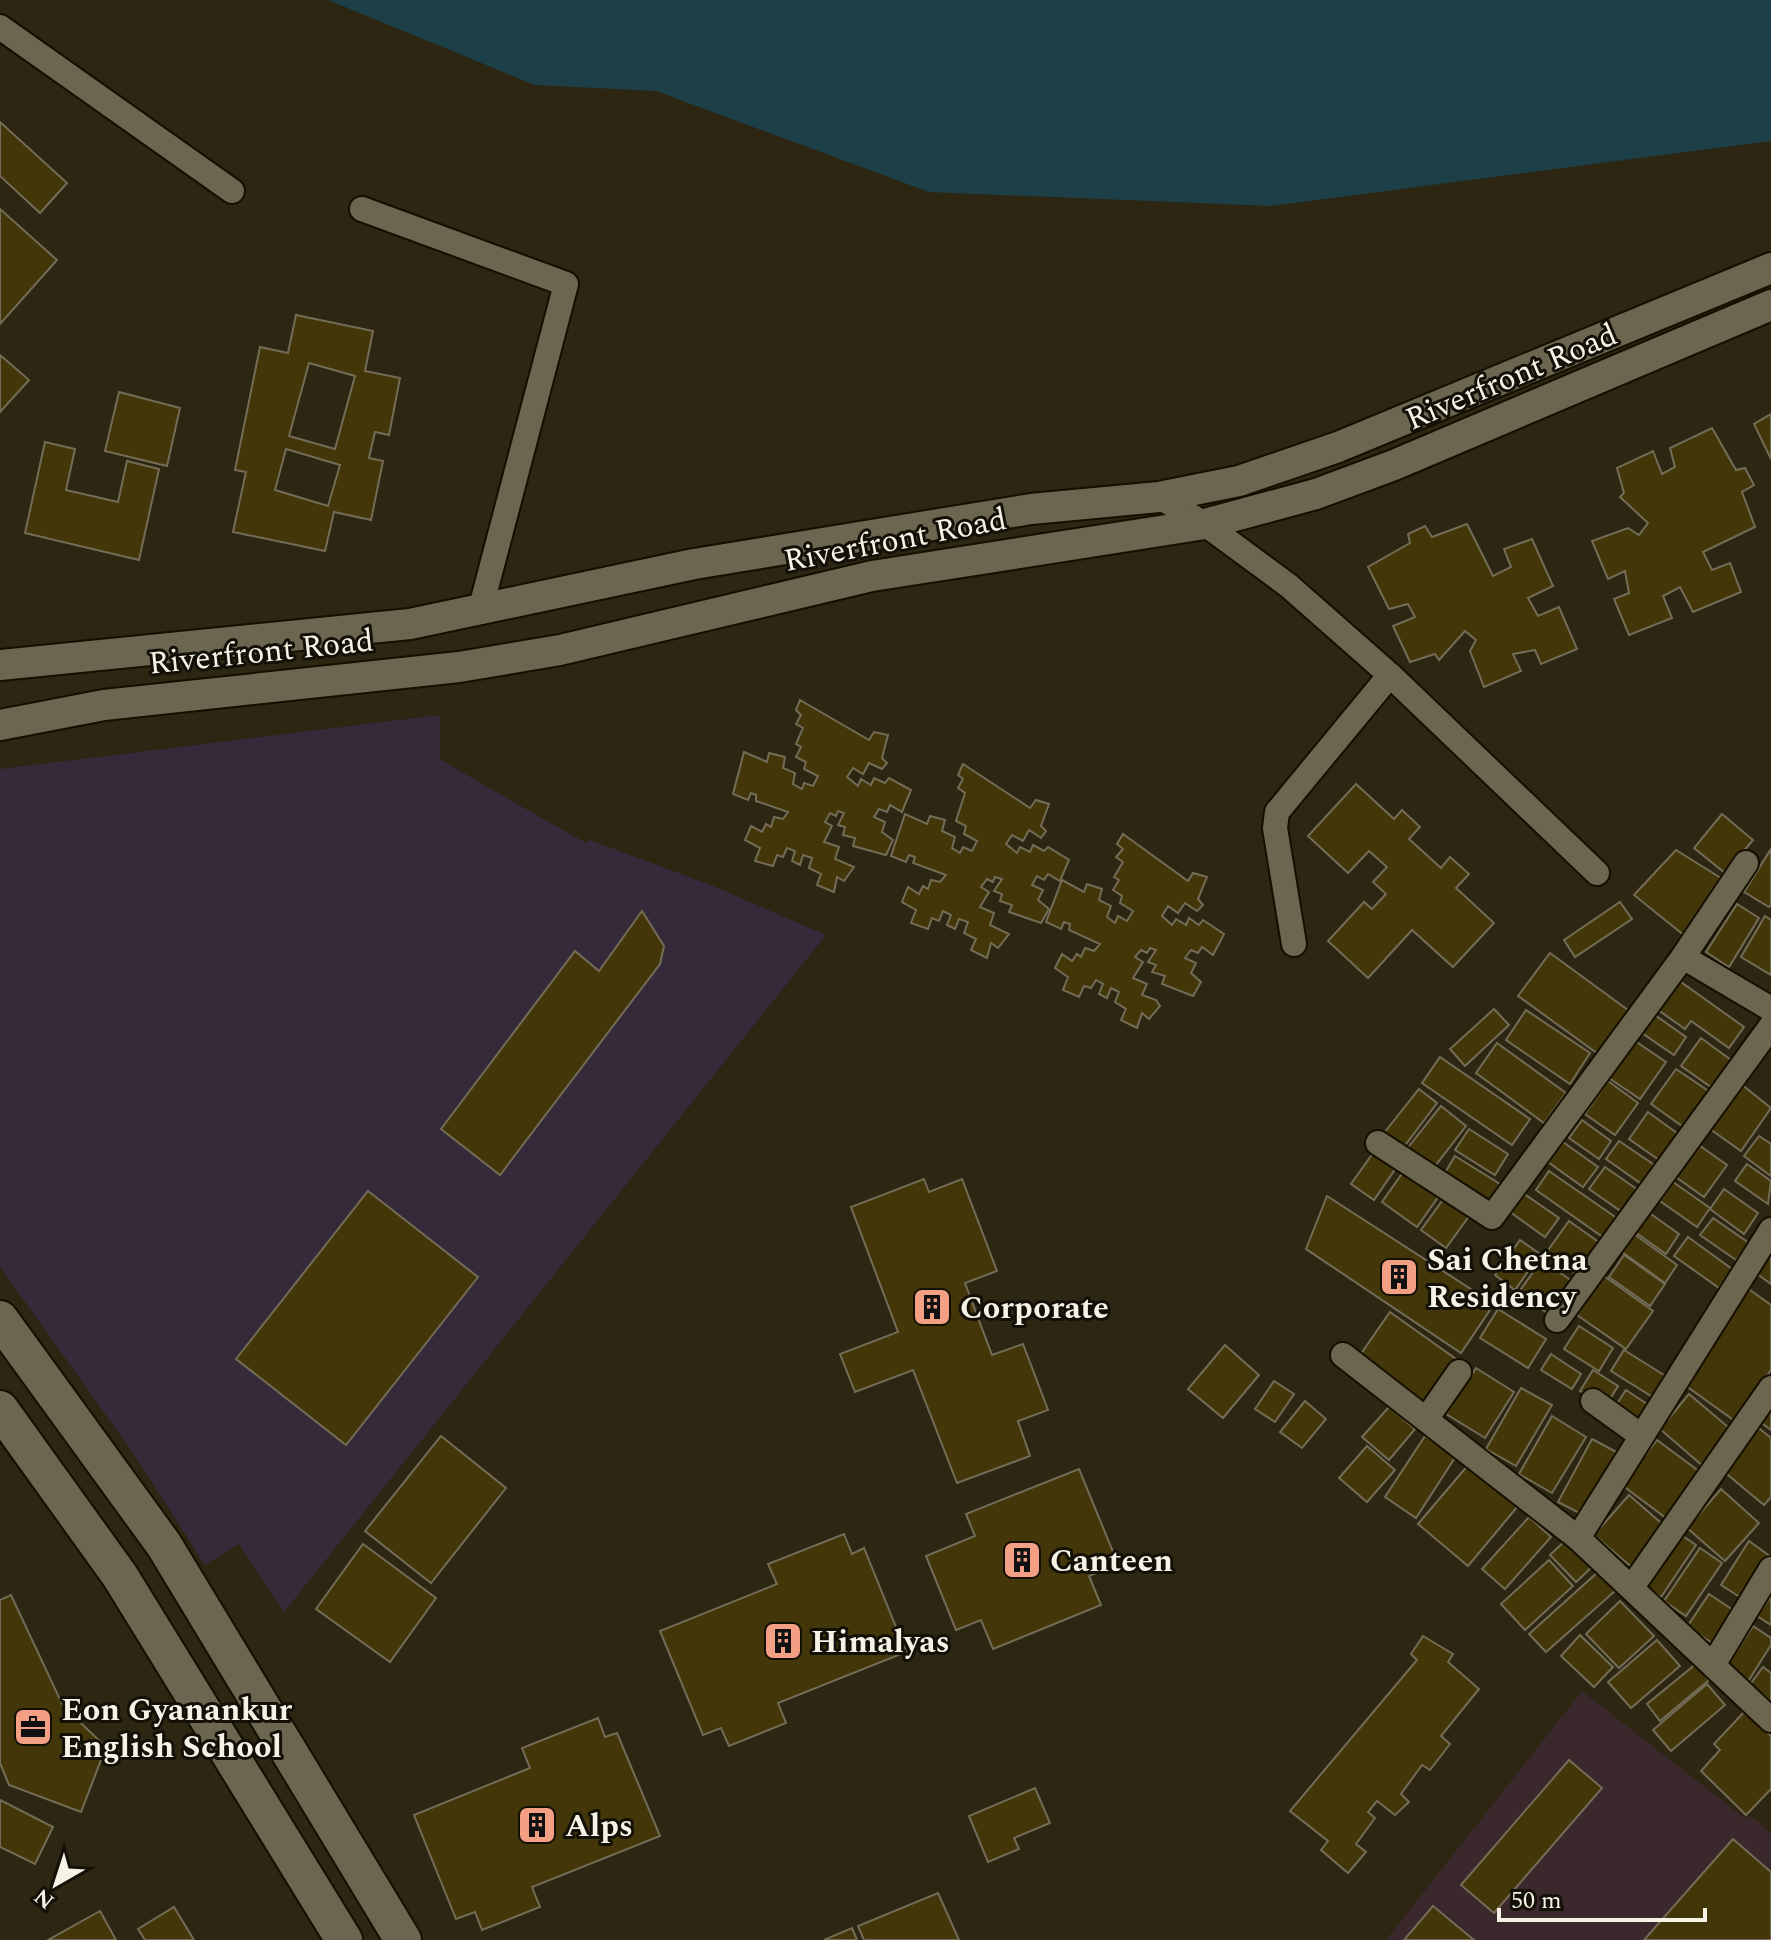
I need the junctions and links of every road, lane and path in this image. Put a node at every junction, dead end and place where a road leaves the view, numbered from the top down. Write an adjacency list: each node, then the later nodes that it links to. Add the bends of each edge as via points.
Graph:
1 (0, 27): 2 (street)
2 (232, 191)
3 (362, 209): 8 (street, via 566,284)
4 (1771, 268): 6 (street, Riverfront Road, via 1338,447 1239,481)
5 (1771, 305): 7 (street, Riverfront Road, via 1394,465 1316,494)
6 (1159, 497): 7 (street); 8 (street, Riverfront Road, via 1031,509 868,534 694,564)
7 (1205, 524): 10 (street, via 1289,586); 11 (street, Riverfront Road, via 872,576 560,650 473,665 104,705)
8 (480, 611): 9 (street, Riverfront Road, via 410,624)
9 (0, 665)
10 (1390, 675): 13 (street); 14 (street, via 1277,812 1275,828)
11 (0, 725)
12 (1746, 863): 15 (street)
13 (1597, 873)
14 (1294, 944)
15 (1683, 957): 16 (street); 18 (street, via 1492,1217)
16 (1771, 1009)
17 (1771, 1026): 21 (street)
18 (1378, 1143)
19 (1771, 1230): 28 (street)
20 (0, 1319): 35 (main road, via 164,1545)
21 (1557, 1320)
22 (1343, 1355): 27 (street)
23 (1459, 1372): 27 (street)
24 (1771, 1388): 31 (street)
25 (1593, 1401): 28 (street)
26 (0, 1409): 34 (main road, via 120,1576)
27 (1427, 1418): 29 (street)
28 (1640, 1435): 29 (street)
29 (1578, 1538): 31 (street)
30 (1771, 1569): 32 (street)
31 (1632, 1587): 32 (street)
32 (1713, 1665): 33 (street)
33 (1771, 1720)
34 (344, 1940)
35 (403, 1940)

